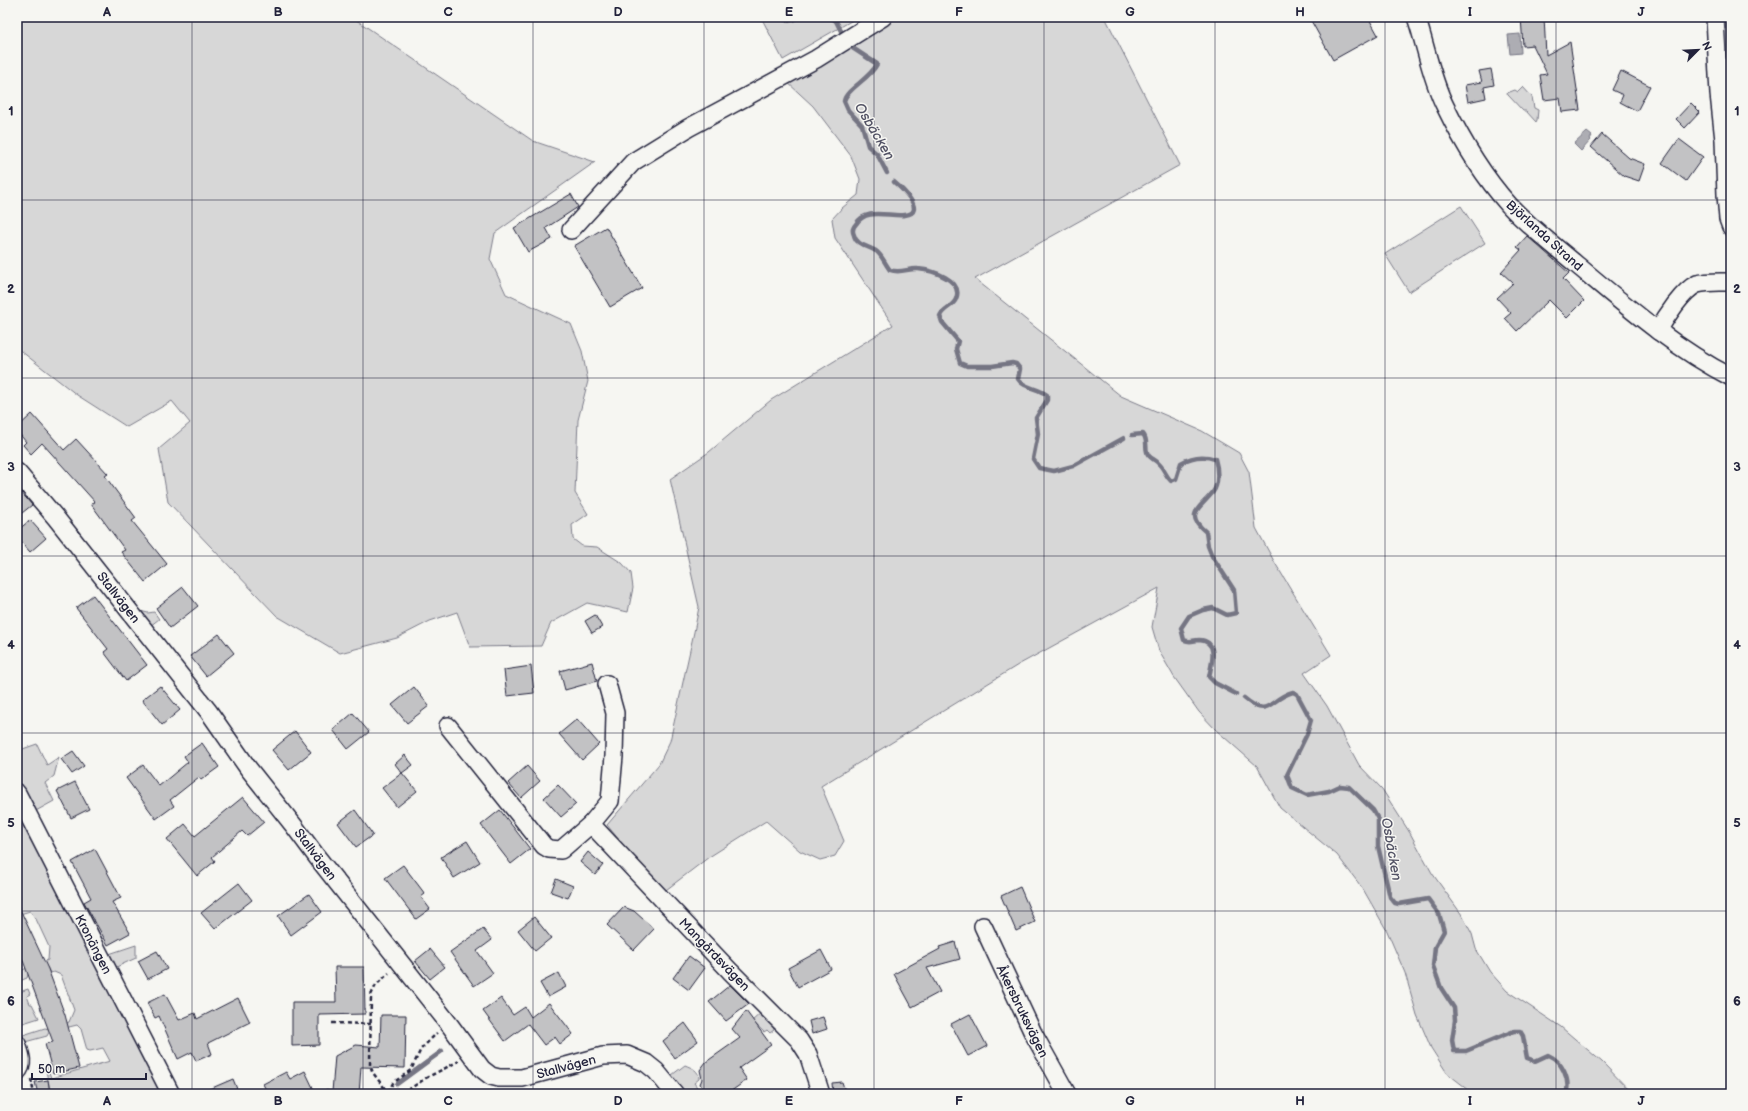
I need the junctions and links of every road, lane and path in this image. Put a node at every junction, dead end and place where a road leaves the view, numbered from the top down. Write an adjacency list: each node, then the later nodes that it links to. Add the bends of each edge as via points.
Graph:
1 (882, 17): 5 (street, via 832,50 688,128 633,162)
2 (1416, 17): 7 (street, Björlanda Strand, via 1444,105 1482,170 1509,205)
3 (1715, 17): 4 (street, via 1726,195)
4 (1731, 227)
5 (571, 230)
6 (1731, 282): 7 (street, via 1696,285 1672,309)
7 (1658, 331): 8 (street, Björlanda Strand, via 1705,364)
8 (1731, 377)
9 (17, 472): 15 (street, Stallvägen, via 60,522 209,712 248,768)
10 (607, 684): 13 (street, via 615,713 610,801)
11 (448, 726): 13 (street, via 544,846 561,850)
12 (17, 793): 23 (street, Kronängen)
13 (592, 824): 26 (street, Mangårdsvägen, via 730,971 799,1040 808,1054)
14 (982, 926): 27 (street, Åkersbruksvägen, via 1033,1033)
15 (400, 964): 17 (path, via 373,989); 18 (street, Stallvägen)
16 (332, 1022): 17 (path)
17 (371, 1024): 22 (path, via 370,1065 373,1073)
18 (449, 1024): 20 (street, Stallvägen); 22 (path, via 425,1044 411,1070 393,1084)
19 (17, 1044): 21 (street, via 22,1062)
20 (472, 1056): 24 (path, via 447,1066); 25 (street, Stallvägen, via 491,1076 511,1079 557,1070 603,1056 627,1055 646,1062)
21 (17, 1072)
22 (389, 1093)
23 (171, 1094)
24 (402, 1094)
25 (675, 1094)
26 (821, 1094)
27 (1067, 1094)

